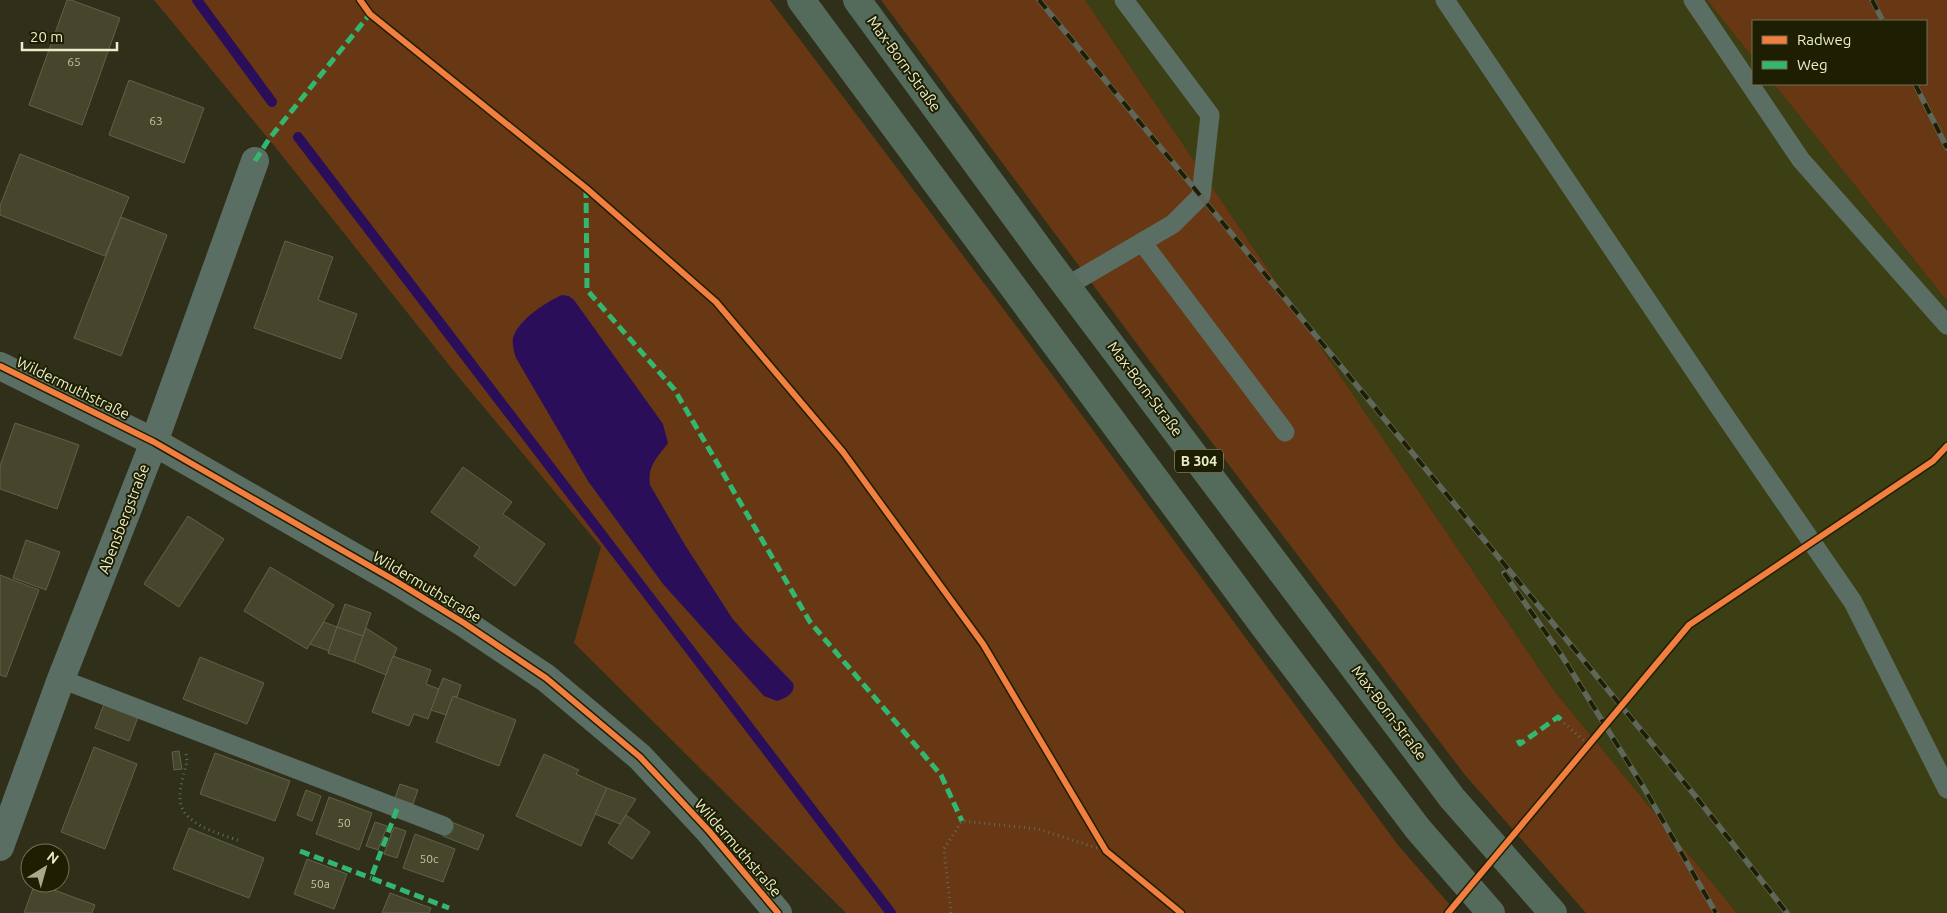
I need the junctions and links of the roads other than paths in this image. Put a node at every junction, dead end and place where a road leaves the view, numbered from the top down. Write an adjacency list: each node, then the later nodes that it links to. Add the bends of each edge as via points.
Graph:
1 (801, 0): 18 (main road, B 304, via 1418,829)
2 (857, 0): 8 (main road, Max-Born-Straße / B 304)
3 (1124, 0): 7 (lane, via 1210,115 1201,196 1173,224)
4 (1445, 0): 14 (lane, via 1853,602)
5 (1693, 0): 9 (lane, via 1801,160)
6 (255, 161): 12 (street, Abensbergstraße)
7 (1142, 242): 8 (lane); 11 (lane)
8 (1067, 286): 19 (main road, Max-Born-Straße / B 304, via 1452,798)
9 (1947, 324)
10 (0, 366): 12 (street, Wildermuthstraße)
11 (1285, 432)
12 (154, 442): 13 (street, Abensbergstraße); 17 (street, Wildermuthstraße, via 394,580 546,678 640,757 710,831)
13 (62, 679): 15 (lane); 16 (street, Abensbergstraße)
14 (1947, 789)
15 (444, 826)
16 (0, 847)
17 (778, 913)
18 (1491, 913)
19 (1553, 913)

